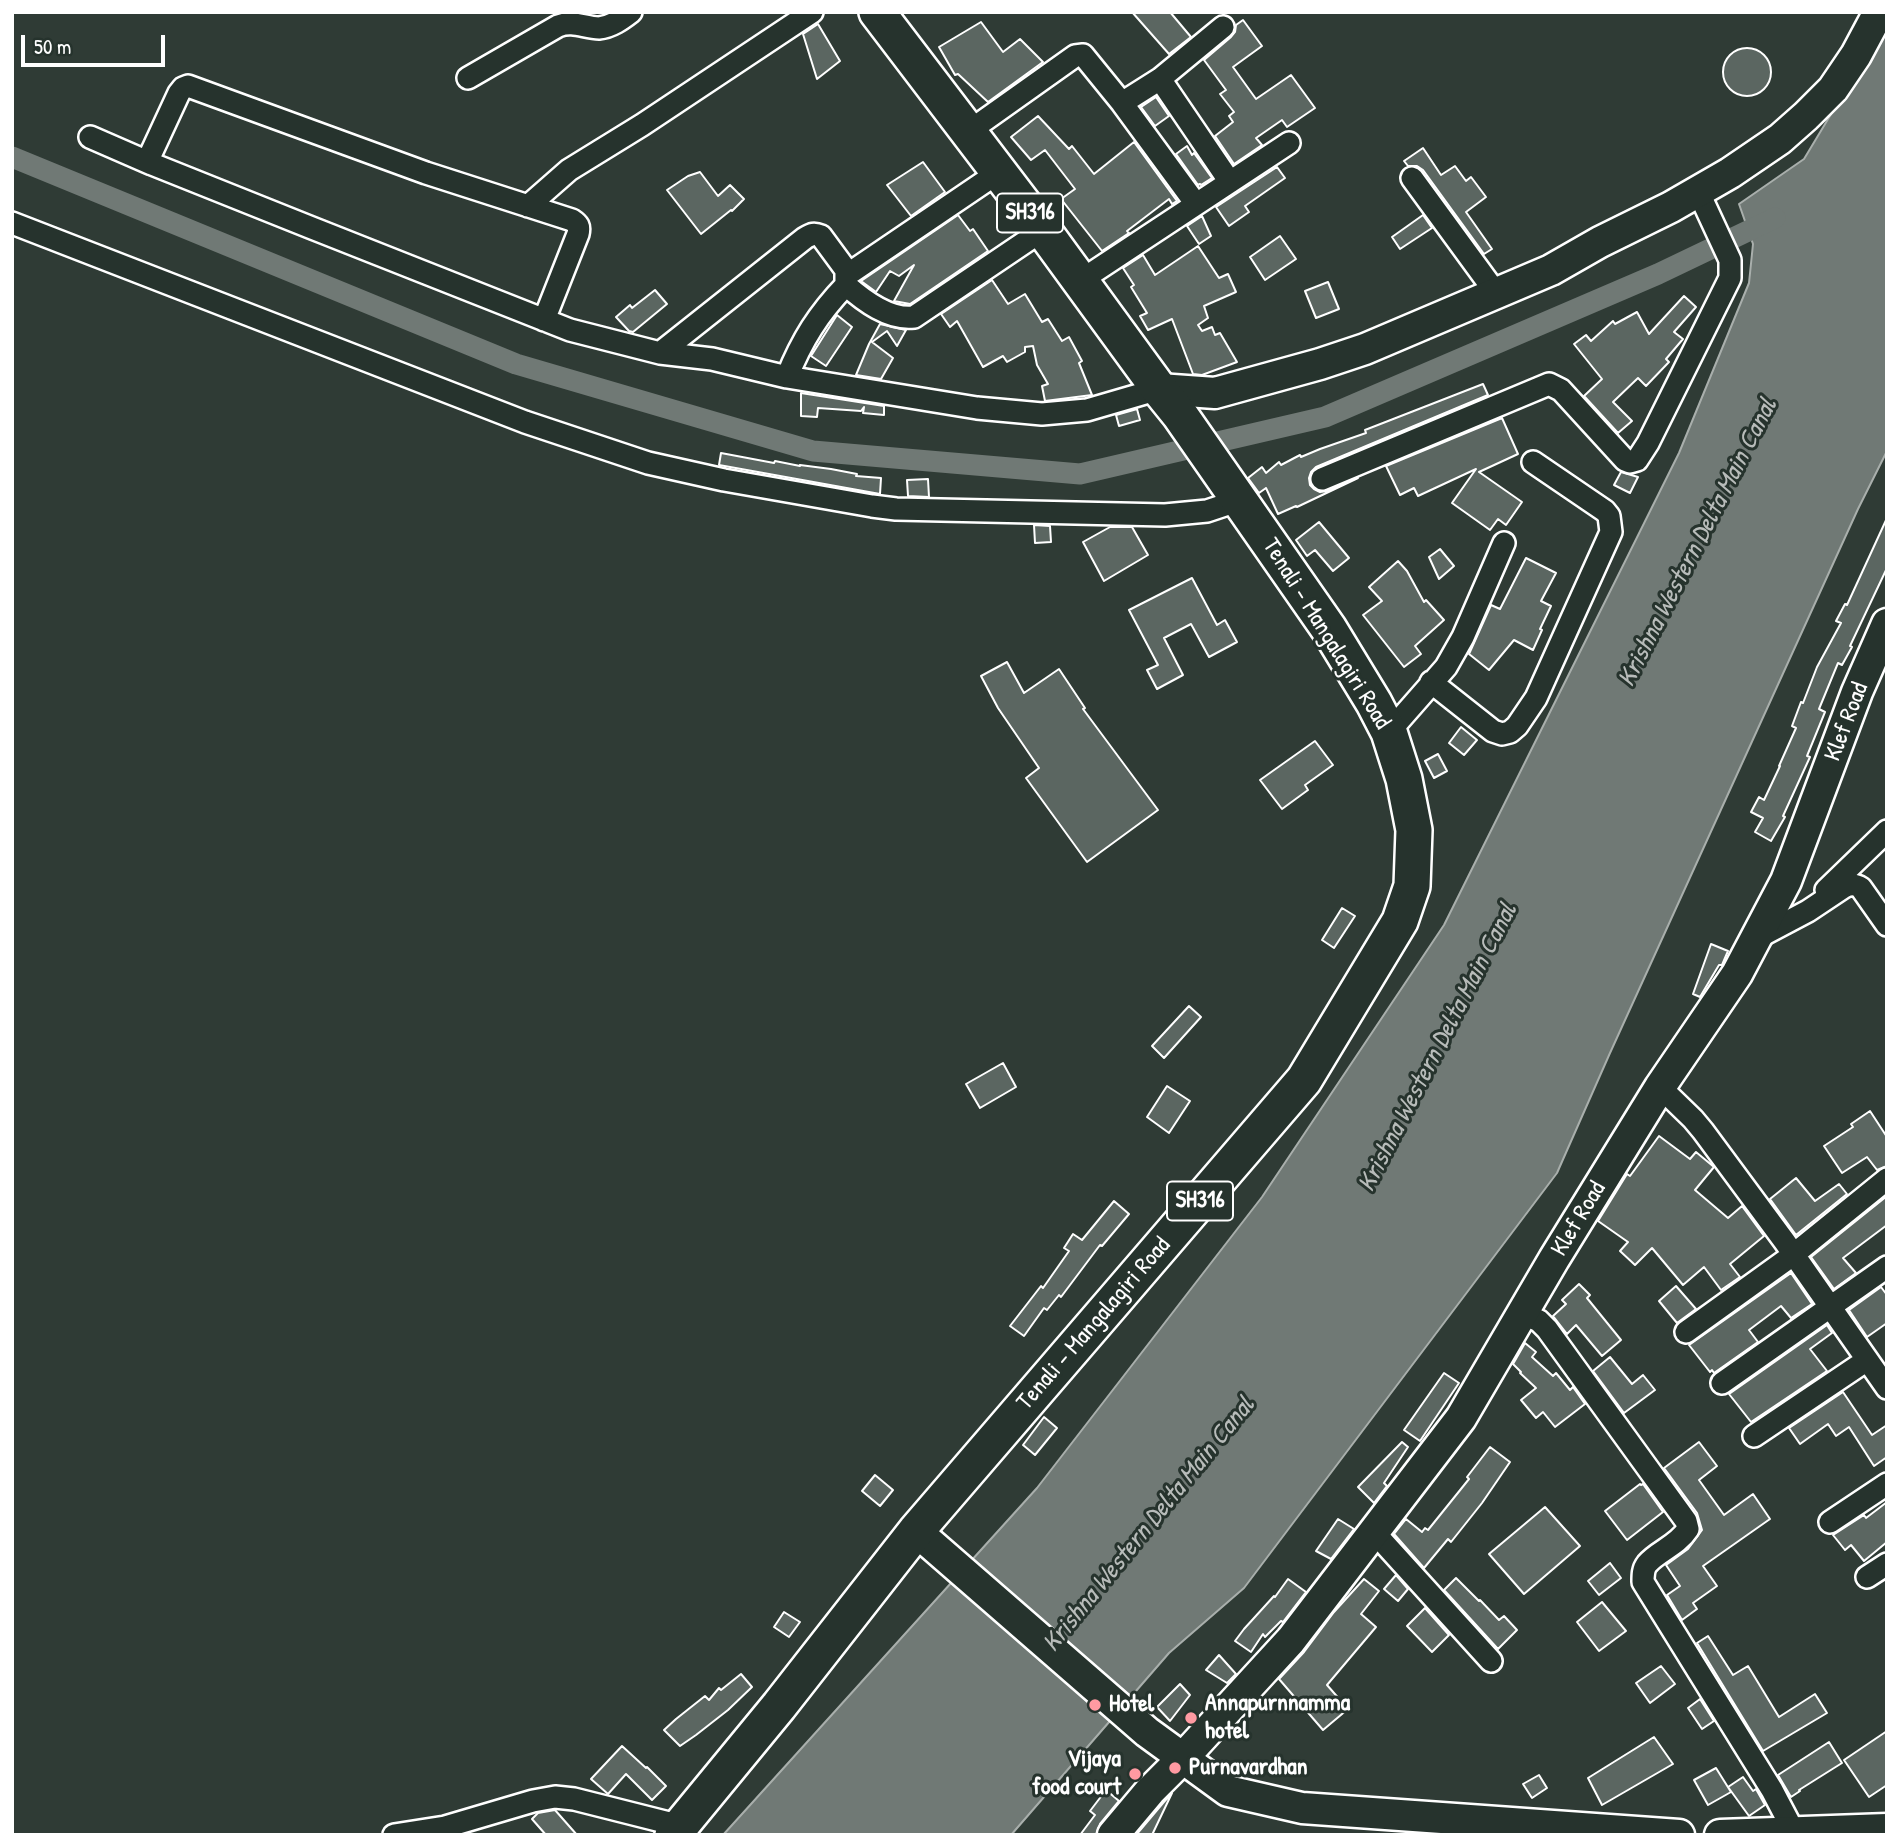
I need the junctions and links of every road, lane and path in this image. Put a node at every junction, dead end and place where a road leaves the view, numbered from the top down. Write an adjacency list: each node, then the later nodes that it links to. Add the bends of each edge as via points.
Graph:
1 (631, 12): 6 (street, via 599,28 572,23 558,26)
2 (812, 12): 18 (street, via 569,170)
3 (877, 12): 9 (main road, Tenali - Mangalagiri Road / SH316)
4 (1879, 12): 16 (main road, via 1833,89 1780,139 1730,173)
5 (1223, 27): 7 (street)
6 (468, 78)
7 (1160, 79): 8 (street); 15 (street)
8 (1122, 103): 9 (street, via 1080,55); 17 (street)
9 (968, 132): 13 (main road, Tenali - Mangalagiri Road / SH316)
10 (90, 137): 12 (street)
11 (1289, 143): 15 (street)
12 (147, 162): 18 (street, via 179,93 188,86); 24 (street)
13 (999, 172): 20 (main road, Tenali - Mangalagiri Road / SH316); 21 (street)
14 (1412, 178): 23 (street)
15 (1230, 182): 17 (street)
16 (1703, 201): 23 (main road, via 1671,207 1551,270); 29 (street, via 1730,261 1730,278 1637,460 1625,460 1561,390 1549,384)
17 (1196, 204): 22 (street)
18 (528, 206): 24 (street, via 572,220 580,228)
19 (12, 223): 30 (street, via 525,422 661,466 896,509 1164,515 1207,511)
20 (1043, 230): 21 (street, via 914,317 901,318 866,302); 22 (main road, Tenali - Mangalagiri Road / SH316)
21 (846, 280): 25 (street, via 846,270 821,236 811,234); 26 (street, via 806,337)
22 (1080, 281): 27 (main road, Tenali - Mangalagiri Road / SH316)
23 (1496, 293): 27 (main road, via 1365,349)
24 (544, 320): 25 (street)
25 (660, 353): 26 (street, via 712,359)
26 (787, 377): 27 (street, via 1042,414)
27 (1170, 402): 30 (main road, Tenali - Mangalagiri Road / SH316)
28 (1533, 462): 33 (street, via 1605,511 1611,523 1611,532 1536,698 1517,726 1502,734)
29 (1322, 478)
30 (1238, 496): 34 (main road, Tenali - Mangalagiri Road / SH316, via 1329,629)
31 (1504, 542): 33 (street, via 1463,638)
32 (1887, 624): 38 (main road, Klef Road, via 1786,881)
33 (1431, 682): 34 (street)
34 (1389, 732): 53 (main road, Tenali - Mangalagiri Road / SH316, via 1414,830 1412,886 1401,921 1304,1080)
35 (1887, 831): 36 (street)
36 (1800, 915): 37 (street, via 1844,887 1856,885); 38 (street)
37 (1887, 925)
38 (1755, 939): 39 (main road, Klef Road, via 1737,974)
39 (1660, 1087): 41 (street, via 1693,1119); 44 (main road, Klef Road)
40 (1887, 1179): 41 (street)
41 (1793, 1255): 43 (street); 45 (street)
42 (1887, 1267): 43 (street)
43 (1830, 1307): 46 (street); 47 (street)
44 (1522, 1313): 52 (main road, Klef Road, via 1461,1418); 60 (street, via 1547,1329 1686,1521 1683,1537 1647,1564 1643,1581)
45 (1686, 1332)
46 (1867, 1360): 48 (street); 49 (street)
47 (1722, 1383)
48 (1887, 1388)
49 (1754, 1436)
50 (1887, 1485): 51 (street)
51 (1830, 1522)
52 (1374, 1532): 56 (street); 57 (main road, Klef Road, via 1291,1640)
53 (929, 1542): 57 (main road); 59 (main road, Tenali - Mangalagiri Road / SH316)
54 (1887, 1564): 55 (street)
55 (1867, 1577)
56 (1491, 1661)
57 (1182, 1759): 62 (main road, Klef Road); 63 (main road, via 1228,1791 1301,1808)
58 (1887, 1829): 60 (main road)
59 (677, 1830): 61 (street, via 555,1797 445,1827)
60 (1794, 1832): 64 (main road)
61 (394, 1835)
62 (1113, 1835)
63 (1679, 1835)
64 (1720, 1835)

